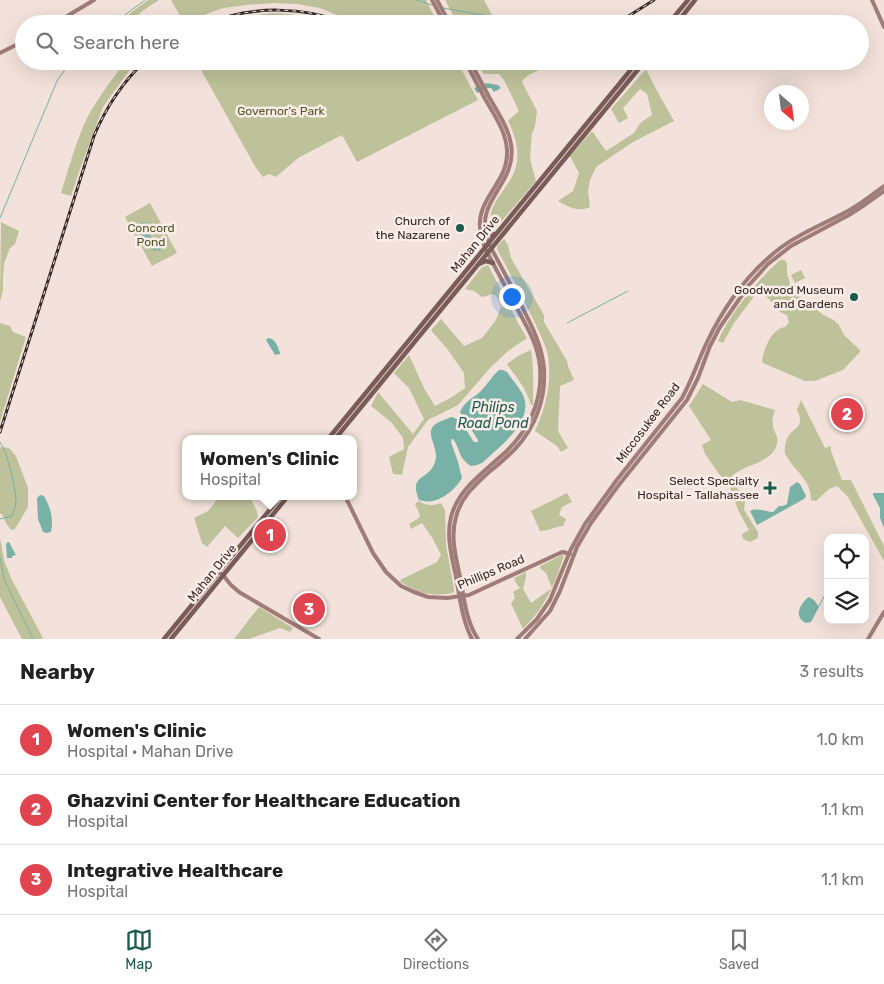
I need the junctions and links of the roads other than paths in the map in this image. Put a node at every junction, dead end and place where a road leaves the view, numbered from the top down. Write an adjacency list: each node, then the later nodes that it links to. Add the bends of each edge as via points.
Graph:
1 (94, 0): 7 (main road)
2 (432, 0): 8 (main road)
3 (437, 0): 9 (main road)
4 (688, 0): 10 (main road)
5 (695, 0): 11 (main road)
6 (872, 0): 12 (main road)
7 (69, 15)
8 (440, 15)
9 (445, 15)
10 (676, 15)
11 (683, 15)
12 (884, 27)
13 (15, 45): 14 (main road)
14 (0, 53)
15 (470, 70): 19 (main road, bridge)
16 (474, 70): 19 (main road, bridge)
17 (631, 70): 20 (main road, Mahan Drive)
18 (636, 70): 20 (main road, Mahan Drive)
19 (486, 96): 22 (main road, via 507,145)
20 (602, 109): 21 (main road, Mahan Drive)
21 (560, 160): 28 (main road, Mahan Drive); 30 (main road, Mahan Drive)
22 (506, 172): 24 (main road); 25 (main road)
23 (884, 188): 26 (main road, Miccosukee Road); 26 (main road, Miccosukee Road, via 849,215)
24 (482, 210): 25 (main road); 30 (main road, via 481,235)
25 (486, 214): 27 (main road)
26 (816, 230): 29 (main road, Miccosukee Road); 31 (main road, Miccosukee Road)
27 (486, 232): 28 (main road, via 490,235); 30 (main road)
28 (497, 233): 30 (main road, Mahan Drive)
29 (788, 242): 31 (main road); 34 (main road, Miccosukee Road, via 760,265 729,303 706,344)
30 (488, 248): 32 (main road); 33 (main road, Mahan Drive); 35 (main road, Mahan Drive); 44 (main road, via 536,334 543,362 544,386 528,432 515,449 470,490 458,510 454,544)
31 (783, 252): 34 (main road, Miccosukee Road, via 755,277 725,318 687,400)
32 (493, 263): 33 (main road); 44 (main road, via 534,342 540,366 539,390 532,417 522,434 466,488 453,510 449,543)
33 (478, 264): 35 (main road, Mahan Drive)
34 (677, 410): 42 (main road, Miccosukee Road, via 594,511 576,538)
35 (347, 420): 36 (main road, Mahan Drive); 37 (main road, Mahan Drive)
36 (332, 435)
37 (338, 435)
38 (278, 500): 41 (main road, Mahan Drive)
39 (284, 500): 41 (main road, Mahan Drive)
40 (347, 500): 44 (main road, Phillips Road, via 378,560 391,577 424,596)
41 (271, 512): 43 (main road, Mahan Drive)
42 (572, 554): 44 (main road, Phillips Road, via 560,553); 46 (main road, Miccosukee Road, via 550,611)
43 (221, 573): 47 (main road, Mahan Drive); 48 (main road, Mahan Drive); 49 (main road, via 239,592)
44 (462, 597): 50 (main road, via 466,626); 51 (main road)
45 (884, 612): 54 (main road)
46 (538, 621): 52 (main road, Miccosukee Road); 53 (main road, Miccosukee Road)
47 (164, 639)
48 (171, 639)
49 (319, 639)
50 (472, 639)
51 (478, 639)
52 (518, 639)
53 (525, 639)
54 (868, 639)

